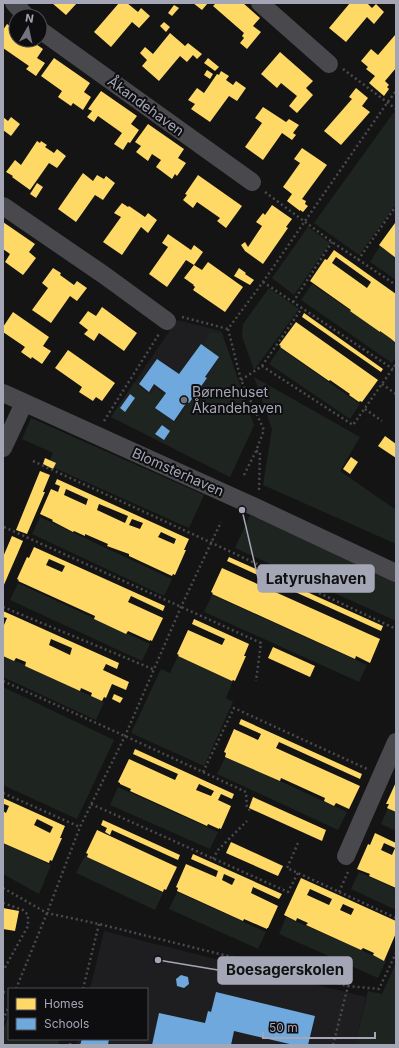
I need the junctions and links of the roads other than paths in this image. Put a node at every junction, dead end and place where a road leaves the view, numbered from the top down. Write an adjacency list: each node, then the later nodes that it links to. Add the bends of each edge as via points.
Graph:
1 (260, 3): 3 (street)
2 (48, 36): 4 (street, Åkandehaven)
3 (329, 64)
4 (252, 182)
5 (3, 206): 6 (street)
6 (167, 321)
7 (3, 392): 8 (street, Blomsterhaven)
8 (24, 403): 9 (street); 10 (street, Blomsterhaven)
9 (3, 448)
10 (396, 573)
11 (396, 742): 12 (street)
12 (346, 856)

